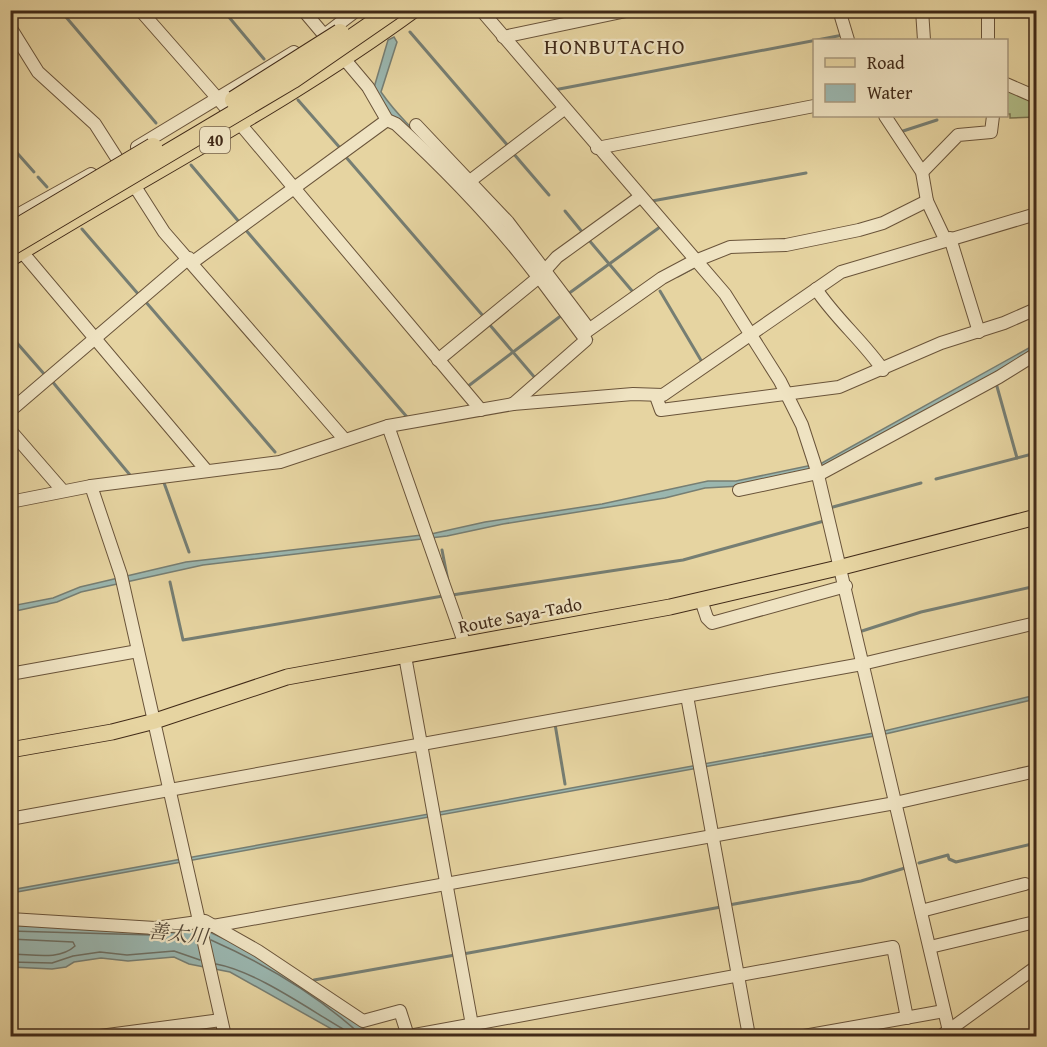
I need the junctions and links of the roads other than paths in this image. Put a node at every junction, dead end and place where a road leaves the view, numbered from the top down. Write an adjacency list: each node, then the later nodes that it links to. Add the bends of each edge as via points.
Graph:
1 (140, 10): 21 (street)
2 (303, 10): 13 (street)
3 (357, 10): 13 (street)
4 (372, 10): 39 (highway, bridge, via 285,69)
5 (393, 10): 42 (highway, bridge, via 292,79)
6 (414, 10): 18 (main road, 40)
7 (481, 10): 14 (street)
8 (630, 10): 14 (street)
9 (840, 10): 15 (street)
10 (922, 10): 16 (street)
11 (988, 10): 17 (street)
12 (10, 27): 30 (street, via 38,72 95,124)
13 (324, 34): 18 (street); 21 (street)
14 (503, 37): 23 (street)
15 (848, 39)
16 (924, 39)
17 (988, 39)
18 (346, 59): 26 (street); 27 (main road, 40)
19 (1008, 85): 20 (street)
20 (1036, 97)
21 (216, 98): 27 (street); 30 (street)
22 (813, 106): 29 (street)
23 (564, 109): 29 (street); 32 (street)
24 (886, 117): 31 (street)
25 (993, 117): 31 (street, via 991,132 958,135)
26 (387, 120): 32 (street); 34 (street)
27 (241, 125): 33 (main road, 40); 34 (street)
28 (416, 125): 32 (street)
29 (597, 148): 35 (street)
30 (117, 159): 33 (street); 38 (street)
31 (922, 172): 36 (street)
32 (466, 183): 45 (street)
33 (133, 186): 42 (main road, 40); 43 (street, via 164,232)
34 (293, 189): 43 (street); 53 (street)
35 (640, 197): 44 (street); 45 (street, via 557,257)
36 (927, 201): 40 (street); 44 (street, via 859,230 786,245 730,247)
37 (1036, 214): 40 (street)
38 (10, 219)
39 (10, 232)
40 (948, 238): 46 (street, via 841,272); 49 (street)
41 (10, 239): 42 (street)
42 (14, 253): 51 (street)
43 (191, 260): 51 (street); 62 (street)
44 (695, 261): 48 (street, via 662,278); 50 (street, via 725,294)
45 (541, 274): 48 (street); 53 (street)
46 (816, 289): 50 (street); 54 (street)
47 (1036, 309): 49 (street)
48 (586, 332): 57 (street, via 586,339)
49 (979, 332): 54 (street, via 941,343)
50 (752, 334): 55 (street); 56 (street, via 663,395)
51 (94, 338): 59 (street); 64 (street)
52 (1036, 354): 65 (street, via 999,377)
53 (438, 360): 58 (street)
54 (883, 370): 55 (street, via 838,387)
55 (786, 394): 56 (street, via 661,410); 65 (street, via 802,425)
56 (657, 395): 57 (street)
57 (513, 404): 58 (street)
58 (481, 410): 60 (street)
59 (10, 411)
60 (388, 426): 62 (street); 75 (street)
61 (10, 430): 63 (street)
62 (345, 440): 64 (street, via 280,462)
63 (16, 444): 68 (street)
64 (206, 470): 66 (street)
65 (817, 470): 67 (street); 71 (street)
66 (91, 486): 68 (street); 76 (street, via 122,580)
67 (739, 490)
68 (63, 491): 69 (street)
69 (10, 502)
70 (1036, 517): 71 (main road, Route Saya-Tado)
71 (842, 567): 72 (street); 73 (main road, Route Saya-Tado)
72 (846, 586): 73 (street, via 712,622); 78 (street)
73 (701, 600): 75 (main road, Route Saya-Tado)
74 (1036, 623): 78 (street)
75 (465, 645): 77 (main road, Route Saya-Tado)
76 (138, 651): 79 (street); 81 (street)
77 (405, 656): 81 (main road, Route Saya-Tado, via 287,676); 82 (street)
78 (862, 664): 80 (street); 86 (street)
79 (10, 674)
80 (687, 696): 82 (street); 88 (street)
81 (154, 722): 83 (main road, Route Saya-Tado); 85 (street)
82 (421, 744): 85 (street); 90 (street)
83 (10, 750)
84 (1036, 771): 86 (street)
85 (171, 789): 87 (street); 94 (street)
86 (895, 803): 88 (street); 91 (street)
87 (10, 819)
88 (714, 836): 90 (street); 97 (street)
89 (1025, 884): 91 (street)
90 (447, 885): 94 (street); 101 (street)
91 (921, 911): 95 (street)
92 (10, 919): 94 (street, via 154,928)
93 (1035, 922): 95 (street)
94 (204, 925): 100 (street); 106 (street, via 258,951 363,1021 400,1011)
95 (930, 947): 98 (street)
96 (1036, 967): 103 (street)
97 (738, 977): 99 (street, via 893,947); 101 (street); 107 (street)
98 (944, 1011): 99 (street); 103 (street)
99 (907, 1018): 108 (street)
100 (221, 1020): 102 (street); 105 (street)
101 (473, 1030): 106 (street)
102 (140, 1034): 104 (street)
103 (943, 1035)
104 (100, 1036)
105 (225, 1036)
106 (408, 1036)
107 (749, 1036)
108 (804, 1036)

